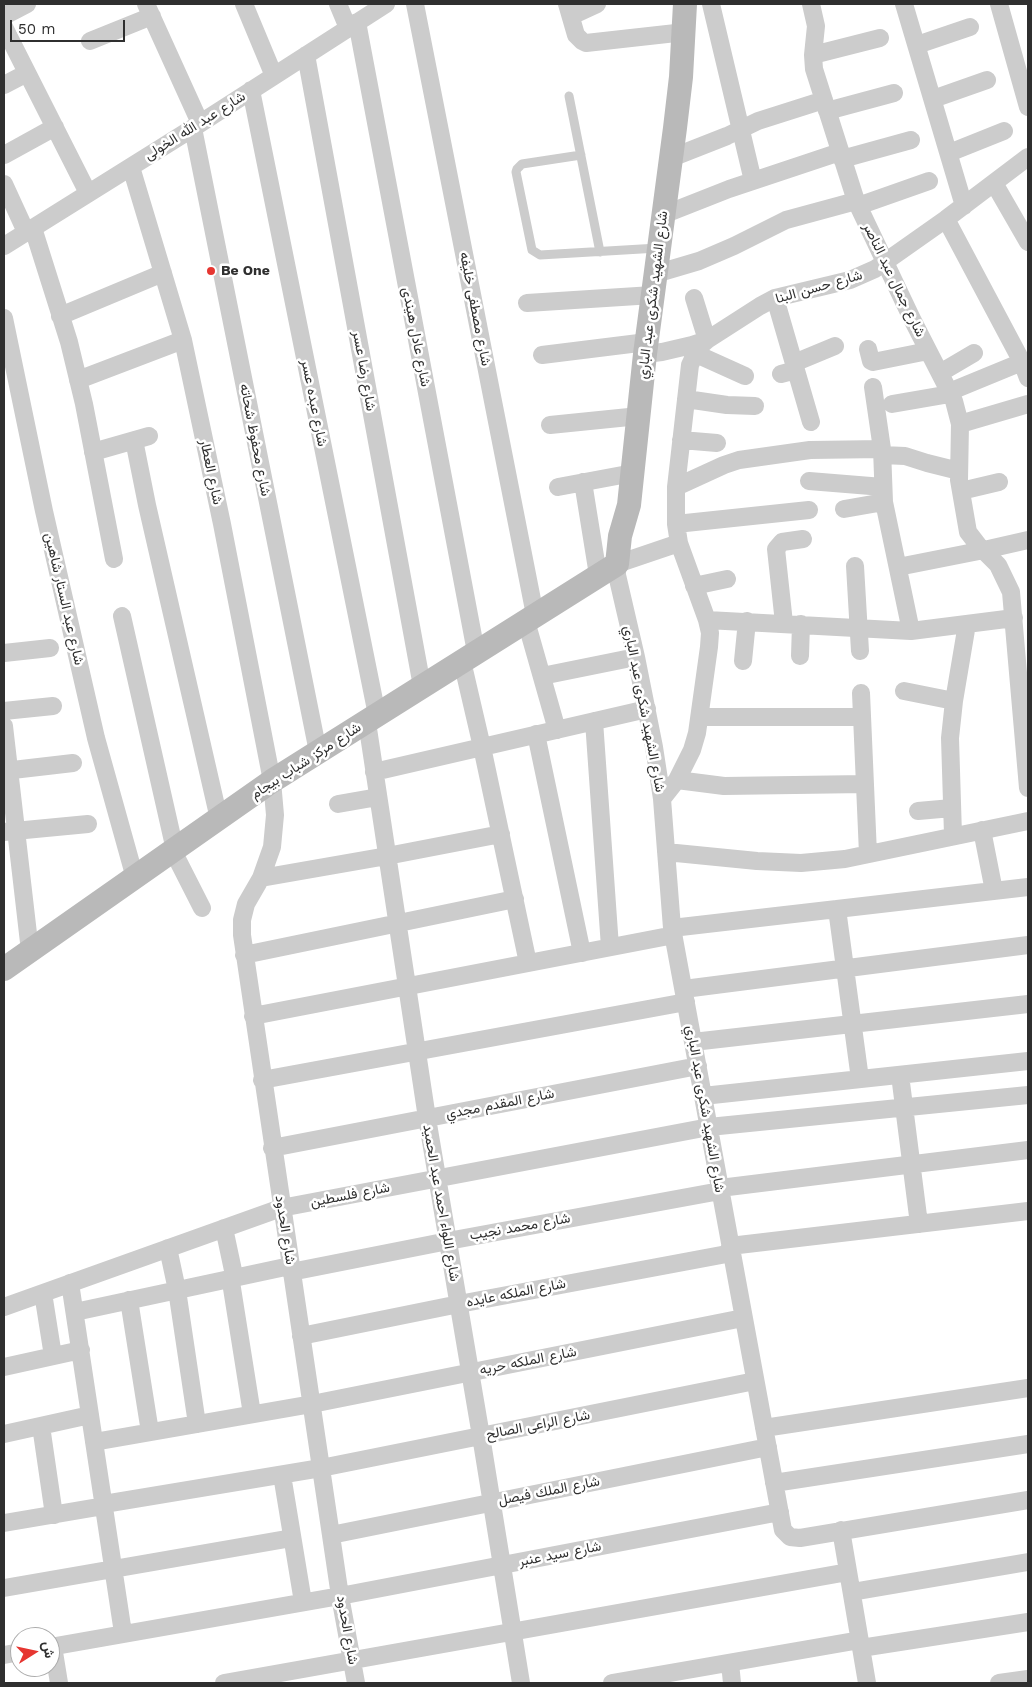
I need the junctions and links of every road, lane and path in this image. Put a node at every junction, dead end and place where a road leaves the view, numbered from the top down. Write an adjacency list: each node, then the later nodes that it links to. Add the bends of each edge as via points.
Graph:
1 (27, 4): 14 (street)
2 (244, 4): 25 (street)
3 (338, 4): 15 (street, شارع عادل هيندى)
4 (386, 4): 15 (street, شارع عبد الله الخولى)
5 (415, 4): 120 (street, شارع مصطفى خليفه)
6 (598, 4): 13 (street)
7 (685, 4): 18 (main road, شارع الشهيد شكرى عبد الباري)
8 (711, 4): 36 (street)
9 (812, 4): 23 (street, شارع جمال عبد الناصر, via 817,33)
10 (904, 4): 21 (street)
11 (999, 4): 33 (street)
12 (149, 10): 20 (street); 34 (street, شارع محفوظ شحاته)
13 (569, 10): 18 (street, via 576,35 586,43)
14 (4, 16)
15 (352, 25): 22 (street, شارع عبد الله الخولى); 132 (street, شارع عادل هيندى)
16 (4, 27): 24 (street)
17 (970, 27): 21 (street)
18 (685, 32): 44 (main road, شارع الشهيد شكرى عبد الباري)
19 (880, 38): 23 (street)
20 (90, 42)
21 (917, 45): 31 (street)
22 (306, 55): 25 (street, شارع عبد الله الخولى); 135 (street, شارع رضا عسر)
23 (813, 55): 32 (street, شارع جمال عبد الناصر)
24 (27, 73): 27 (street); 35 (street)
25 (274, 76): 28 (street, شارع عبد الله الخولى)
26 (987, 80): 31 (street)
27 (4, 85)
28 (251, 90): 34 (street, شارع عبد الله الخولى); 145 (street, شارع عبده عسر)
29 (894, 93): 32 (street)
30 (569, 96): 41 (lane)
31 (933, 99): 39 (street)
32 (826, 106): 36 (street, via 758,121); 42 (street, شارع جمال عبد الناصر)
33 (1028, 107)
34 (196, 126): 45 (street, شارع عبد الله الخولى); 151 (street, شارع محفوظ شحاته)
35 (55, 128): 40 (street); 50 (street)
36 (740, 129): 44 (street); 46 (street)
37 (1004, 131): 39 (street)
38 (912, 140): 42 (street)
39 (949, 153): 52 (street)
40 (4, 155)
41 (581, 155): 59 (lane); 59 (lane, via 522,164 517,169 530,247 540,255)
42 (841, 155): 46 (street); 51 (street, شارع جمال عبد الناصر)
43 (1028, 157): 48 (street, شارع حسن البنا)
44 (671, 158): 53 (main road, شارع الشهيد شكرى عبد الباري)
45 (131, 166): 50 (street, شارع عبد الله الخولى); 61 (street, شارع العطار)
46 (753, 181): 53 (street)
47 (928, 181): 51 (street)
48 (994, 183): 52 (street, شارع حسن البنا); 56 (street)
49 (4, 184): 55 (street)
50 (88, 193): 55 (street, شارع عبد الله الخولى)
51 (857, 204): 60 (street, شارع جمال عبد الناصر); 62 (street, via 786,220 684,266)
52 (964, 206): 54 (street, شارع حسن البنا)
53 (663, 215): 58 (main road, شارع الشهيد شكرى عبد الباري)
54 (946, 219): 60 (street, شارع حسن البنا); 77 (street)
55 (29, 230): 57 (street, شارع عبد الله الخولى); 66 (street)
56 (1028, 242)
57 (4, 246)
58 (659, 248): 59 (lane); 62 (main road, شارع الشهيد شكرى عبد الباري)
59 (600, 252)
60 (886, 263): 64 (street, شارع حسن البنا, via 850,280); 73 (street, شارع جمال عبد الناصر)
61 (162, 273): 66 (street); 68 (street, شارع العطار)
62 (654, 284): 65 (street); 71 (main road, شارع الشهيد شكرى عبد الباري)
63 (694, 298): 69 (street)
64 (775, 298): 69 (street, شارع حسن البنا); 78 (street)
65 (527, 303)
66 (60, 316): 81 (street)
67 (4, 318): 175 (street, شارع عبد الستار شاهين, via 96,738)
68 (183, 340): 81 (street); 156 (street, شارع العطار)
69 (707, 340): 71 (street, شارع حسن البنا, via 678,350); 75 (street)
70 (835, 346): 78 (street)
71 (646, 348): 76 (street, شارع حسن البنا); 88 (main road, شارع الشهيد شكرى عبد الباري)
72 (868, 349): 73 (street, via 873,362)
73 (928, 351): 79 (street, شارع جمال عبد الناصر)
74 (974, 352): 79 (street)
75 (694, 354): 80 (street); 84 (street)
76 (542, 355)
77 (1023, 357): 83 (street)
78 (790, 369): 89 (street)
79 (940, 373): 83 (street, شارع جمال عبد الناصر)
80 (745, 376)
81 (78, 380): 94 (street)
82 (873, 387): 95 (street)
83 (950, 393): 85 (street); 90 (street, شارع جمال عبد الناصر)
84 (686, 399): 87 (street); 92 (street)
85 (892, 404)
86 (1028, 404): 90 (street)
87 (755, 406)
88 (638, 416): 91 (street); 97 (main road, شارع الشهيد شكرى عبد الباري)
89 (812, 422)
90 (960, 424): 96 (street, شارع جمال عبد الناصر)
91 (550, 425)
92 (682, 440): 93 (street); 102 (street)
93 (717, 443)
94 (93, 452): 112 (street); 164 (street, via 142,438 147,505)
95 (882, 452): 96 (street); 102 (street, via 810,450 739,460); 104 (street)
96 (959, 471): 103 (street, شارع جمال عبد الناصر)
97 (632, 473): 99 (street); 115 (main road, شارع الشهيد شكرى عبد الباري, via 629,505)
98 (809, 481): 104 (street)
99 (583, 482): 101 (street); 115 (street)
100 (999, 482): 103 (street)
101 (558, 487)
102 (676, 487): 107 (street)
103 (961, 491): 111 (street, شارع جمال عبد الناصر, via 968,532)
104 (883, 495): 105 (street); 114 (street)
105 (844, 509)
106 (809, 510): 107 (street)
107 (676, 524): 110 (street)
108 (803, 539): 123 (street, via 782,542 776,549)
109 (1028, 540): 111 (street)
110 (679, 543): 115 (street); 117 (street)
111 (984, 550): 114 (street); 118 (street, شارع جمال عبد الناصر, via 998,565)
112 (114, 559)
113 (855, 566): 125 (street)
114 (898, 567): 126 (street)
115 (607, 569): 120 (main road, شارع مركز شباب بيجام); 130 (street, شارع الشهيد شكرى عبد الباري, via 618,587)
116 (727, 579): 117 (street)
117 (694, 586): 121 (street)
118 (1019, 614): 124 (street); 144 (street, شارع جمال عبد الناصر)
119 (122, 616): 171 (street)
120 (531, 618): 132 (main road, شارع مركز شباب بيجام); 134 (street, شارع مصطفى خليفه)
121 (707, 620): 122 (street); 143 (street, via 709,647)
122 (746, 621): 123 (street); 133 (street)
123 (793, 624): 125 (street); 131 (street)
124 (967, 624): 126 (street); 138 (street)
125 (860, 628): 126 (street); 128 (street)
126 (911, 631)
127 (50, 648): 129 (street)
128 (860, 651)
129 (4, 654)
130 (636, 656): 134 (street); 140 (street, شارع الشهيد شكرى عبد الباري)
131 (800, 656)
132 (469, 657): 135 (main road, شارع مركز شباب بيجام); 150 (street, شارع عادل هيندى)
133 (743, 662)
134 (542, 676): 148 (street, شارع مصطفى خليفه)
135 (422, 686): 145 (main road, شارع مركز شباب بيجام)
136 (904, 691): 138 (street)
137 (861, 693): 142 (street)
138 (954, 701): 162 (street, via 950,738)
139 (53, 706): 141 (street)
140 (647, 709): 146 (street); 160 (street, شارع الشهيد شكرى عبد الباري)
141 (4, 711)
142 (862, 716): 143 (street); 157 (street)
143 (700, 717): 155 (street, via 692,750)
144 (1025, 717): 158 (street, شارع جمال عبد الناصر)
145 (372, 718): 151 (main road, شارع مركز شباب بيجام); 154 (street, شارع اللواء احمد عبد الحميد)
146 (594, 721): 148 (street); 185 (street)
147 (4, 726): 153 (street)
148 (557, 730): 149 (street)
149 (536, 734): 150 (street); 187 (street)
150 (482, 747): 154 (street); 169 (street, شارع عادل هيندى)
151 (318, 752): 156 (main road, شارع مركز شباب بيجام)
152 (73, 763): 153 (street)
153 (6, 771): 168 (street)
154 (374, 772): 159 (street, شارع اللواء احمد عبد الحميد)
155 (677, 780): 157 (street, via 724,786); 160 (street)
156 (272, 781): 164 (main road, شارع مركز شباب بيجام); 176 (street, شارع الحدود, via 274,831 272,848)
157 (865, 784): 173 (street)
158 (1028, 788)
159 (378, 797): 161 (street); 174 (street, شارع اللواء احمد عبد الحميد)
160 (662, 799): 172 (street, شارع الشهيد شكرى عبد الباري)
161 (338, 804)
162 (952, 808): 163 (street); 170 (street)
163 (918, 811)
164 (220, 818): 171 (main road, شارع مركز شباب بيجام)
165 (1028, 821): 167 (street)
166 (88, 824): 168 (street)
167 (982, 830): 170 (street); 178 (street)
168 (10, 831): 186 (street)
169 (501, 834): 174 (street); 179 (street, شارع عادل هيندى)
170 (953, 836): 173 (street)
171 (174, 850): 175 (main road, شارع مركز شباب بيجام); 180 (street)
172 (666, 852): 173 (street, via 800,863); 183 (street, شارع الشهيد شكرى عبد الباري)
173 (868, 854)
174 (387, 856): 176 (street); 182 (street, شارع اللواء احمد عبد الحميد)
175 (134, 878): 186 (main road, شارع مركز شباب بيجام)
176 (261, 878): 188 (street, شارع الحدود, via 246,904 242,920)
177 (1028, 887): 178 (street)
178 (994, 891): 181 (street)
179 (515, 899): 182 (street); 189 (street, شارع عادل هيندى)
180 (202, 908)
181 (837, 909): 183 (street); 190 (street)
182 (397, 923): 188 (street); 192 (street, شارع اللواء احمد عبد الحميد)
183 (673, 932): 185 (street); 193 (street, شارع الشهيد شكرى عبد الباري)
184 (1028, 944): 190 (street)
185 (610, 948): 187 (street)
186 (30, 951): 191 (main road, شارع مركز شباب بيجام)
187 (582, 953): 189 (street)
188 (244, 955): 195 (street, شارع الحدود)
189 (528, 963): 192 (street)
190 (845, 968): 193 (street); 196 (street)
191 (4, 969)
192 (407, 986): 195 (street); 198 (street, شارع اللواء احمد عبد الحميد)
193 (685, 995): 197 (street, شارع الشهيد شكرى عبد الباري); 198 (street)
194 (1028, 1004): 196 (street)
195 (253, 1016): 203 (street, شارع الحدود)
196 (852, 1024): 197 (street); 202 (street)
197 (693, 1042): 200 (street, شارع الشهيد شكرى عبد الباري)
198 (417, 1051): 203 (street); 207 (street, شارع اللواء احمد عبد الحميد)
199 (1028, 1061): 201 (street)
200 (698, 1066): 205 (street, شارع الشهيد شكرى عبد الباري); 207 (street, شارع المقدم مجدي)
201 (900, 1075): 202 (street); 206 (street)
202 (860, 1079): 205 (street)
203 (262, 1080): 209 (street, شارع الحدود)
204 (1028, 1095): 206 (street, شارع فلسطين)
205 (703, 1096): 208 (street, شارع الشهيد شكرى عبد الباري)
206 (904, 1107): 208 (street, شارع فلسطين); 211 (street)
207 (427, 1118): 209 (street, شارع المقدم مجدي); 212 (street, شارع اللواء احمد عبد الحميد)
208 (709, 1127): 212 (street, شارع فلسطين); 213 (street, شارع الشهيد شكرى عبد الباري)
209 (272, 1148): 214 (street, شارع الحدود)
210 (1028, 1150): 211 (street, شارع محمد نجيب)
211 (911, 1164): 213 (street, شارع محمد نجيب); 216 (street)
212 (437, 1179): 214 (street, شارع فلسطين); 218 (street, شارع اللواء احمد عبد الحميد)
213 (720, 1189): 218 (street, شارع محمد نجيب); 220 (street, شارع الشهيد شكرى عبد الباري)
214 (281, 1208): 217 (street, شارع فلسطين); 221 (street, شارع الحدود)
215 (1028, 1211): 216 (street, شارع الملكه عايده)
216 (919, 1224): 220 (street, شارع الملكه عايده)
217 (224, 1228): 219 (street, شارع فلسطين); 222 (street)
218 (448, 1240): 221 (street, شارع محمد نجيب); 227 (street, شارع اللواء احمد عبد الحميد)
219 (168, 1248): 223 (street, شارع فلسطين); 224 (street)
220 (731, 1250): 227 (street, شارع الملكه عايده); 230 (street, شارع الشهيد شكرى عبد الباري)
221 (291, 1269): 222 (street, شارع محمد نجيب); 231 (street, شارع الحدود)
222 (232, 1278): 224 (street, شارع محمد نجيب); 239 (street)
223 (70, 1283): 225 (street, شارع فلسطين); 229 (street)
224 (177, 1290): 226 (street, شارع محمد نجيب); 241 (street)
225 (43, 1293): 228 (street, شارع فلسطين); 233 (street)
226 (128, 1300): 229 (street, شارع محمد نجيب); 244 (street)
227 (459, 1304): 231 (street, شارع الملكه عايده); 235 (street, شارع اللواء احمد عبد الحميد)
228 (4, 1307)
229 (75, 1312): 232 (street)
230 (744, 1318): 235 (street, شارع الملكه حريه); 236 (street, شارع الشهيد شكرى عبد الباري)
231 (302, 1336): 238 (street, شارع الحدود)
232 (81, 1350): 233 (street); 240 (street)
233 (53, 1356): 234 (street)
234 (4, 1367)
235 (470, 1373): 238 (street, شارع الملكه حريه); 246 (street, شارع اللواء احمد عبد الحميد)
236 (755, 1381): 243 (street, شارع الشهيد شكرى عبد الباري); 246 (street, شارع الراعى الصالح)
237 (1028, 1388): 243 (street)
238 (312, 1404): 239 (street, شارع الملكه حريه); 250 (street, شارع الحدود)
239 (252, 1414): 241 (street, شارع الملكه حريه)
240 (90, 1415): 242 (street); 247 (street)
241 (197, 1424): 244 (street, شارع الملكه حريه)
242 (41, 1426): 245 (street); 257 (street)
243 (764, 1428): 249 (street, شارع الشهيد شكرى عبد الباري)
244 (150, 1432): 247 (street, شارع الملكه حريه)
245 (4, 1434)
246 (481, 1436): 250 (street, شارع الراعى الصالح); 254 (street, شارع اللواء احمد عبد الحميد)
247 (94, 1442): 255 (street)
248 (1028, 1444): 252 (street)
249 (768, 1447): 252 (street, شارع الشهيد شكرى عبد الباري); 254 (street, شارع الملك فيصل)
250 (321, 1468): 251 (street, شارع الراعى الصالح); 260 (street, شارع الحدود)
251 (282, 1475): 255 (street, شارع الراعى الصالح); 261 (street)
252 (774, 1483): 256 (street, شارع الشهيد شكرى عبد الباري)
253 (1028, 1500): 259 (street)
254 (492, 1502): 260 (street, شارع الملك فيصل); 263 (street, شارع اللواء احمد عبد الحميد)
255 (104, 1505): 257 (street, شارع الراعى الصالح); 264 (street)
256 (780, 1512): 259 (street, شارع الشهيد شكرى عبد الباري, via 783,1530 795,1539); 263 (street, شارع سيد عنبر)
257 (54, 1514): 258 (street, شارع الراعى الصالح)
258 (4, 1523)
259 (842, 1530): 265 (street)
260 (331, 1535): 268 (street, شارع الحدود)
261 (292, 1538): 264 (street); 269 (street)
262 (1028, 1562): 267 (street)
263 (502, 1565): 268 (street, شارع سيد عنبر); 271 (street, شارع اللواء احمد عبد الحميد)
264 (114, 1568): 266 (street); 272 (street)
265 (848, 1572): 267 (street); 271 (street)
266 (4, 1588)
267 (852, 1592): 273 (street)
268 (340, 1596): 269 (street, شارع سيد عنبر); 275 (street, شارع الحدود)
269 (303, 1602): 272 (street, شارع سيد عنبر)
270 (1028, 1622): 273 (street)
271 (512, 1632): 275 (street); 281 (street, شارع اللواء احمد عبد الحميد)
272 (123, 1633): 274 (street, شارع سيد عنبر)
273 (860, 1644): 276 (street); 284 (street)
274 (60, 1645)
275 (352, 1661): 279 (street); 280 (street, شارع الحدود)
276 (730, 1663): 277 (street); 283 (street)
277 (666, 1679): 282 (street)
278 (1028, 1679): 285 (street)
279 (224, 1683)
280 (356, 1683)
281 (521, 1683)
282 (612, 1683)
283 (732, 1683)
284 (867, 1683)
285 (999, 1683)

